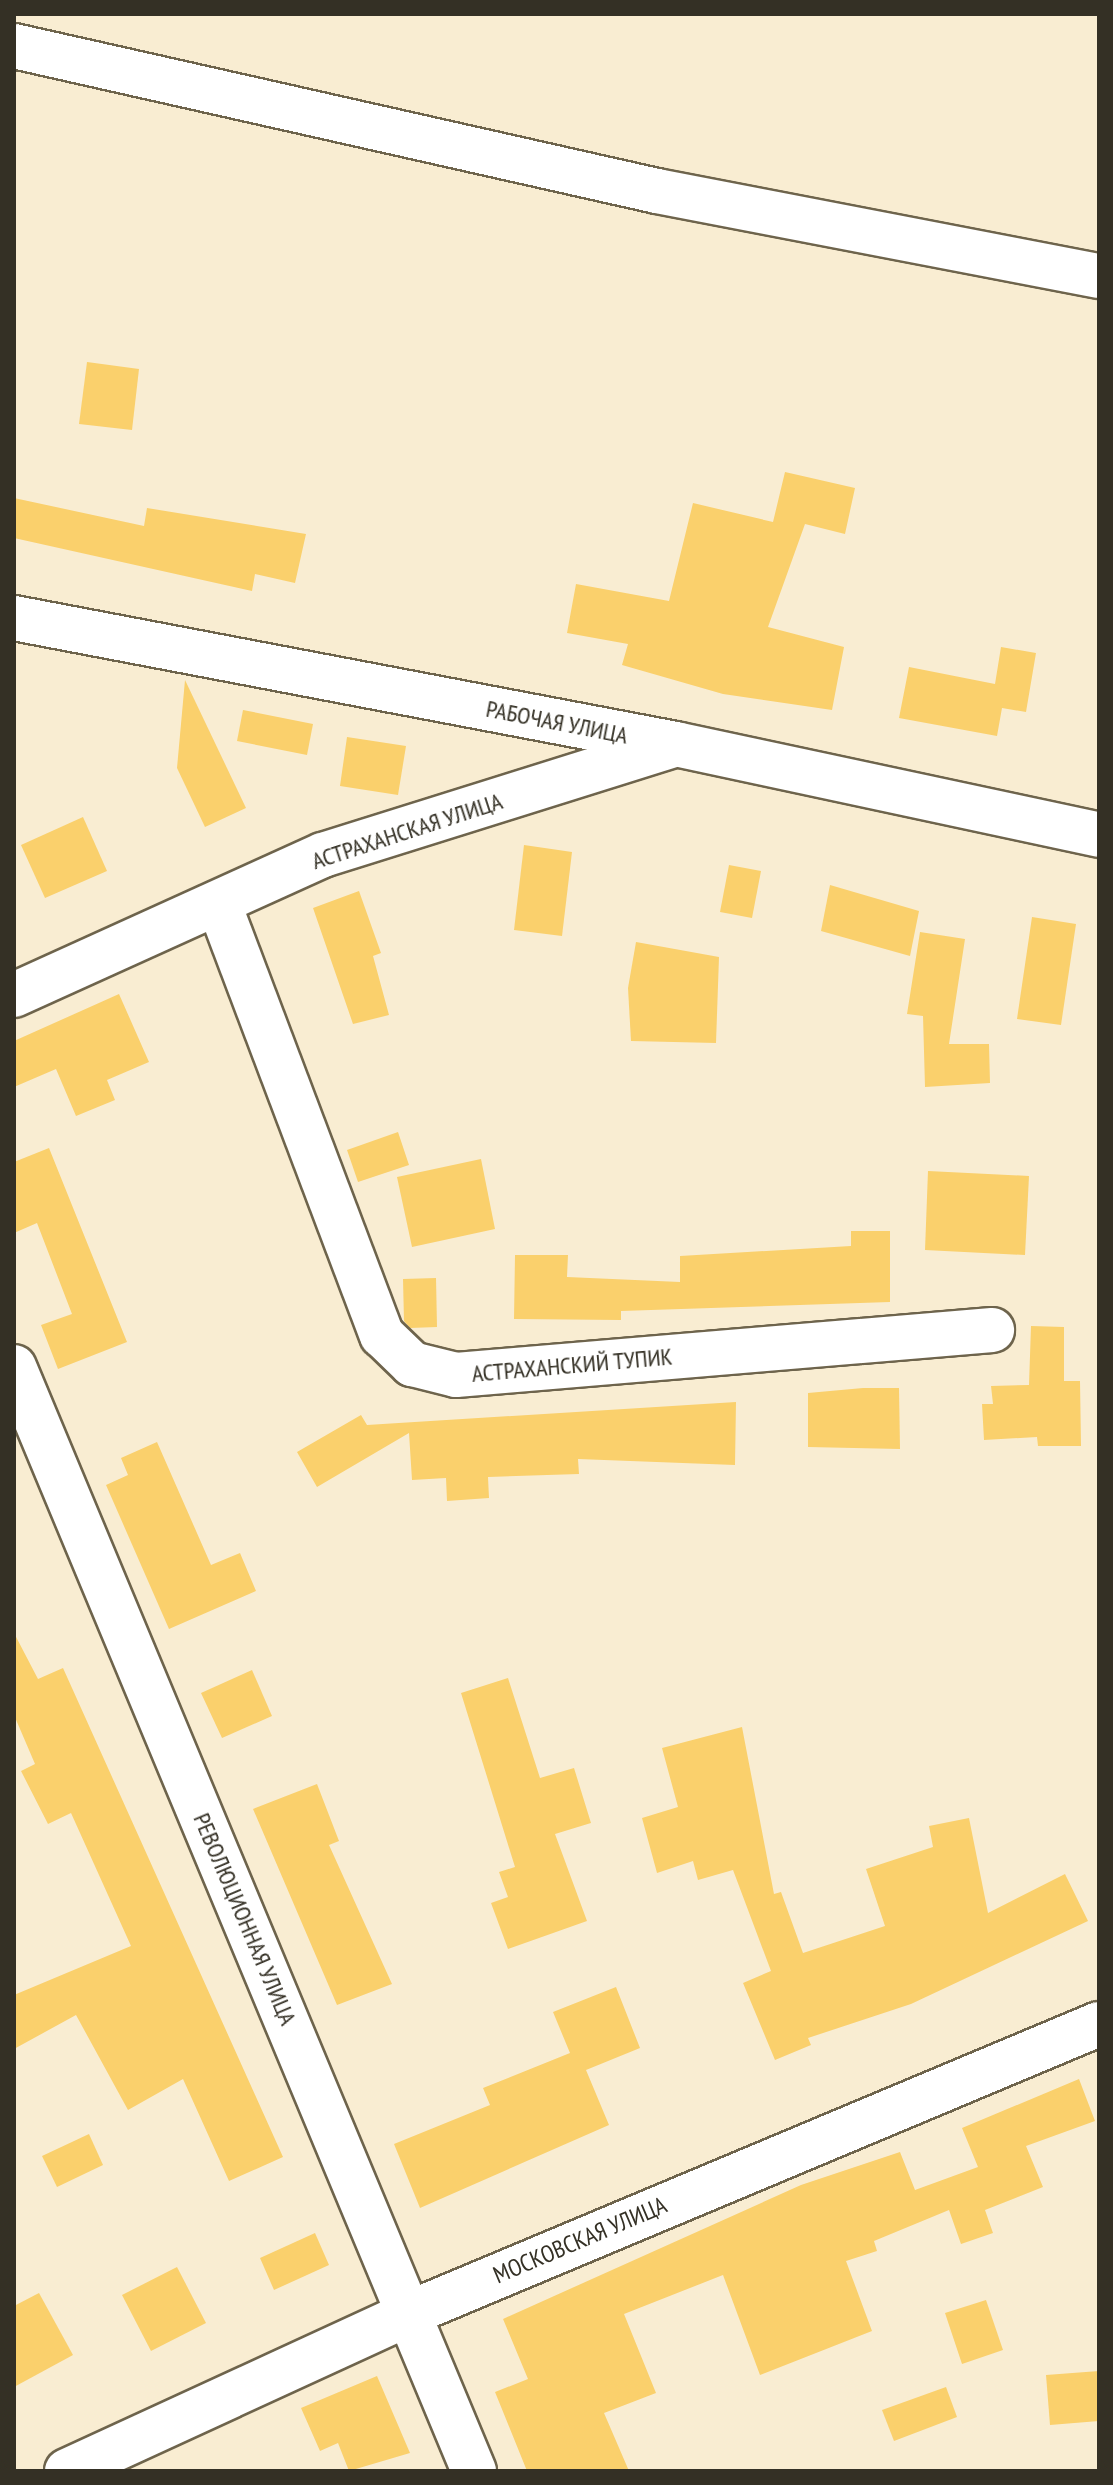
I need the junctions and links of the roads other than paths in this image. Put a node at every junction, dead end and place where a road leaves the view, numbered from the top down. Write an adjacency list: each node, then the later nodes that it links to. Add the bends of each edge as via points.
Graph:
1 (14, 46): 2 (street, via 657,191)
2 (1099, 276)
3 (14, 618): 4 (street, РАБОЧАЯ УЛИЦА)
4 (676, 744): 5 (street, РАБОЧАЯ УЛИЦА); 6 (street, АСТРАХАНСКАЯ УЛИЦА, via 323,855)
5 (1099, 835)
6 (220, 907): 7 (street, АСТРАХАНСКАЯ УЛИЦА); 8 (street, АСТРАХАНСКИЙ ТУПИК, via 382,1335 412,1364 456,1375)
7 (14, 995)
8 (992, 1330)
9 (14, 1367): 11 (street, РЕВОЛЮЦИОННАЯ УЛИЦА)
10 (1099, 2024): 11 (street, МОСКОВСКАЯ УЛИЦА)
11 (410, 2313): 12 (street, МОСКОВСКАЯ УЛИЦА); 13 (street, РЕВОЛЮЦИОННАЯ УЛИЦА)
12 (67, 2471)
13 (474, 2471)

